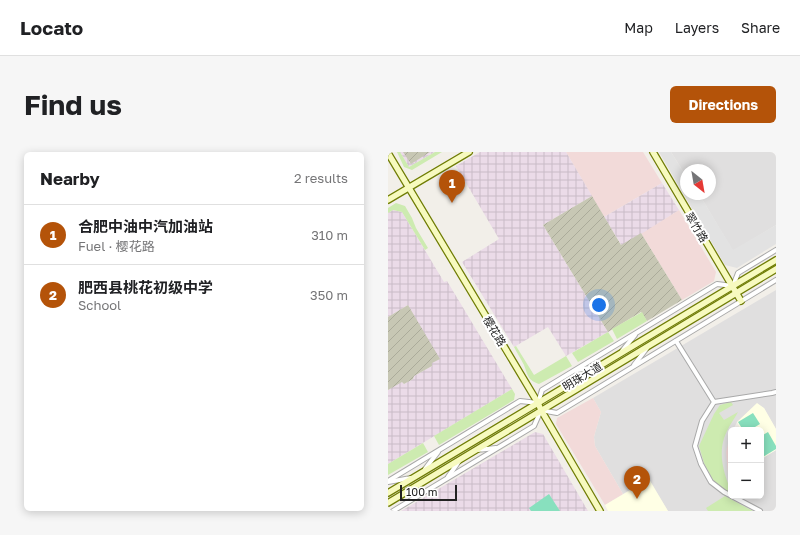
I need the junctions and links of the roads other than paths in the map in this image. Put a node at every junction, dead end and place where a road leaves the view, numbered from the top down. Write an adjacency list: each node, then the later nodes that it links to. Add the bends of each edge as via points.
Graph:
1 (469, 152): 4 (main road)
2 (653, 152): 10 (main road, 翠竹路)
3 (388, 153): 4 (main road, 樱花路)
4 (409, 188): 5 (main road); 26 (main road, 樱花路)
5 (388, 200)
6 (776, 251): 10 (street, via 738,273)
7 (776, 260): 10 (main road, 明珠大道)
8 (776, 269): 11 (main road, 明珠大道)
9 (776, 280): 12 (street)
10 (732, 286): 11 (main road, 翠竹路); 13 (main road, 明珠大道); 15 (street, via 717,284)
11 (737, 293): 12 (main road, 翠竹路); 14 (main road, 明珠大道)
12 (741, 301): 16 (street)
13 (694, 309): 14 (main road, via 700,308 702,311); 18 (main road, 明珠大道)
14 (698, 316): 17 (main road, 明珠大道)
15 (638, 332): 18 (street); 21 (street)
16 (676, 341): 20 (street); 25 (street)
17 (648, 346): 20 (street); 23 (main road, 明珠大道)
18 (621, 353): 19 (main road, 明珠大道)
19 (598, 367): 21 (street); 22 (main road, 明珠大道)
20 (632, 367): 27 (street, via 557,413)
21 (573, 371): 26 (street, via 542,390)
22 (572, 382): 23 (main road, via 568,387); 26 (main road, 明珠大道)
23 (575, 390): 27 (main road, 明珠大道)
24 (776, 392): 25 (street)
25 (714, 402): 42 (street, via 702,421 695,446 701,464 711,482)
26 (538, 403): 27 (main road, 樱花路); 28 (main road, 明珠大道); 31 (street, via 520,401)
27 (541, 410): 29 (main road, 明珠大道); 30 (street, via 534,426); 41 (main road, 樱花路)
28 (496, 428): 29 (main road, via 501,428); 34 (main road, 明珠大道)
29 (500, 435): 32 (main road, 明珠大道)
30 (499, 448): 32 (street); 36 (street)
31 (439, 450): 34 (street); 37 (street)
32 (474, 450): 33 (main road, 明珠大道)
33 (460, 459): 36 (street); 39 (main road, 明珠大道)
34 (424, 472): 35 (main road, 明珠大道)
35 (415, 477): 37 (street); 38 (main road, 明珠大道)
36 (447, 479): 40 (street)
37 (388, 482)
38 (388, 493)
39 (389, 501)
40 (393, 511)
41 (600, 511)
42 (760, 511)

